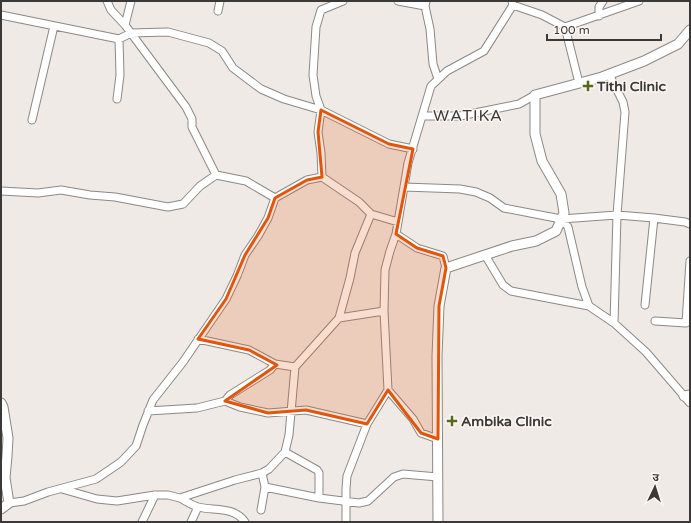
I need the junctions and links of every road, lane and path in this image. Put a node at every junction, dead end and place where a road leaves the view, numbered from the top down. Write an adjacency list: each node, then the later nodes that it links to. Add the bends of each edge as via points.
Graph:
1 (107, 1): 13 (street, via 111,10)
2 (131, 1): 13 (street)
3 (220, 1): 10 (street)
4 (343, 1): 24 (street, via 321,10 316,27 313,75)
5 (398, 1): 8 (street)
6 (603, 1): 11 (street, via 599,7)
7 (639, 1): 11 (street)
8 (426, 3): 20 (street, via 433,64)
9 (513, 3): 15 (street); 20 (street, via 484,51 447,71)
10 (218, 11)
11 (599, 16): 15 (street)
12 (1, 17): 14 (street)
13 (125, 25): 17 (street)
14 (54, 26): 18 (street); 26 (street)
15 (565, 27): 21 (street)
16 (690, 30): 19 (street, via 678,44 644,61)
17 (131, 33): 18 (street); 24 (street, via 168,32 209,43 222,51 233,68 261,89); 28 (street, via 186,107 192,119 192,127)
18 (118, 39): 23 (street, via 120,75)
19 (609, 74): 21 (street); 34 (street, via 623,102 625,112)
20 (438, 79): 25 (street, via 431,86)
21 (579, 83): 22 (street)
22 (535, 96): 25 (street, via 520,104 460,116); 36 (street, via 535,134 542,161 561,194 564,213)
23 (117, 99)
24 (321, 110): 27 (street, via 388,144); 29 (street, via 318,132 322,153)
25 (422, 116): 27 (street)
26 (32, 120)
27 (412, 149): 30 (street)
28 (216, 175): 31 (street, via 200,186 183,204 168,207 61,190 38,193); 32 (street, via 246,181)
29 (322, 178): 32 (street, via 307,180); 33 (street, via 359,202)
30 (404, 187): 36 (street, via 476,192 504,208); 37 (street)
31 (1, 191)
32 (275, 198): 49 (street, via 268,218 245,255 226,299)
33 (370, 214): 37 (street); 46 (street, via 355,252)
34 (617, 215): 35 (street); 36 (street); 48 (street)
35 (654, 218): 38 (street); 43 (street)
36 (561, 219): 40 (street, via 556,231 536,241); 44 (street, via 568,227)
37 (398, 222): 39 (street)
38 (690, 224)
39 (396, 234): 42 (street, via 417,248 443,256); 45 (street, via 385,270)
40 (485, 255): 42 (street); 44 (street, via 503,286 511,291)
41 (690, 261): 47 (street, via 686,323)
42 (446, 268): 60 (street, via 439,306)
43 (645, 305)
44 (589, 306): 48 (street)
45 (384, 310): 46 (street); 52 (street)
46 (339, 318): 51 (street)
47 (655, 321)
48 (614, 323): 53 (street)
49 (198, 339): 50 (street, via 249,350); 57 (street, via 153,400)
50 (275, 364): 51 (street); 54 (street)
51 (295, 367): 58 (street)
52 (388, 390): 59 (street); 60 (street, via 421,433)
53 (687, 395): 56 (street)
54 (225, 401): 57 (street, via 197,408); 58 (street, via 268,413)
55 (1, 402): 66 (street, via 8,438)
56 (690, 403)
57 (148, 411): 65 (street, via 136,446 122,462 96,479)
58 (291, 411): 59 (street, via 306,410); 61 (street)
59 (367, 424): 70 (street, via 347,476)
60 (438, 439): 63 (street)
61 (285, 452): 62 (street, via 276,464); 69 (street, via 317,470)
62 (262, 473): 64 (street); 68 (street)
63 (438, 476): 70 (street, via 403,474 394,477 368,502); 79 (street)
64 (265, 487): 69 (street); 74 (street)
65 (62, 488): 67 (street, via 97,499 117,501); 71 (street, via 24,501)
66 (4, 491): 71 (street)
67 (154, 495): 68 (street); 75 (street)
68 (180, 498): 72 (street)
69 (319, 498): 70 (street)
70 (347, 502): 78 (street)
71 (9, 503): 73 (street)
72 (198, 506): 76 (street); 77 (street, via 234,512)
73 (1, 509)
74 (261, 510)
75 (142, 522)
76 (191, 522)
77 (245, 522)
78 (346, 522)
79 (438, 522)

